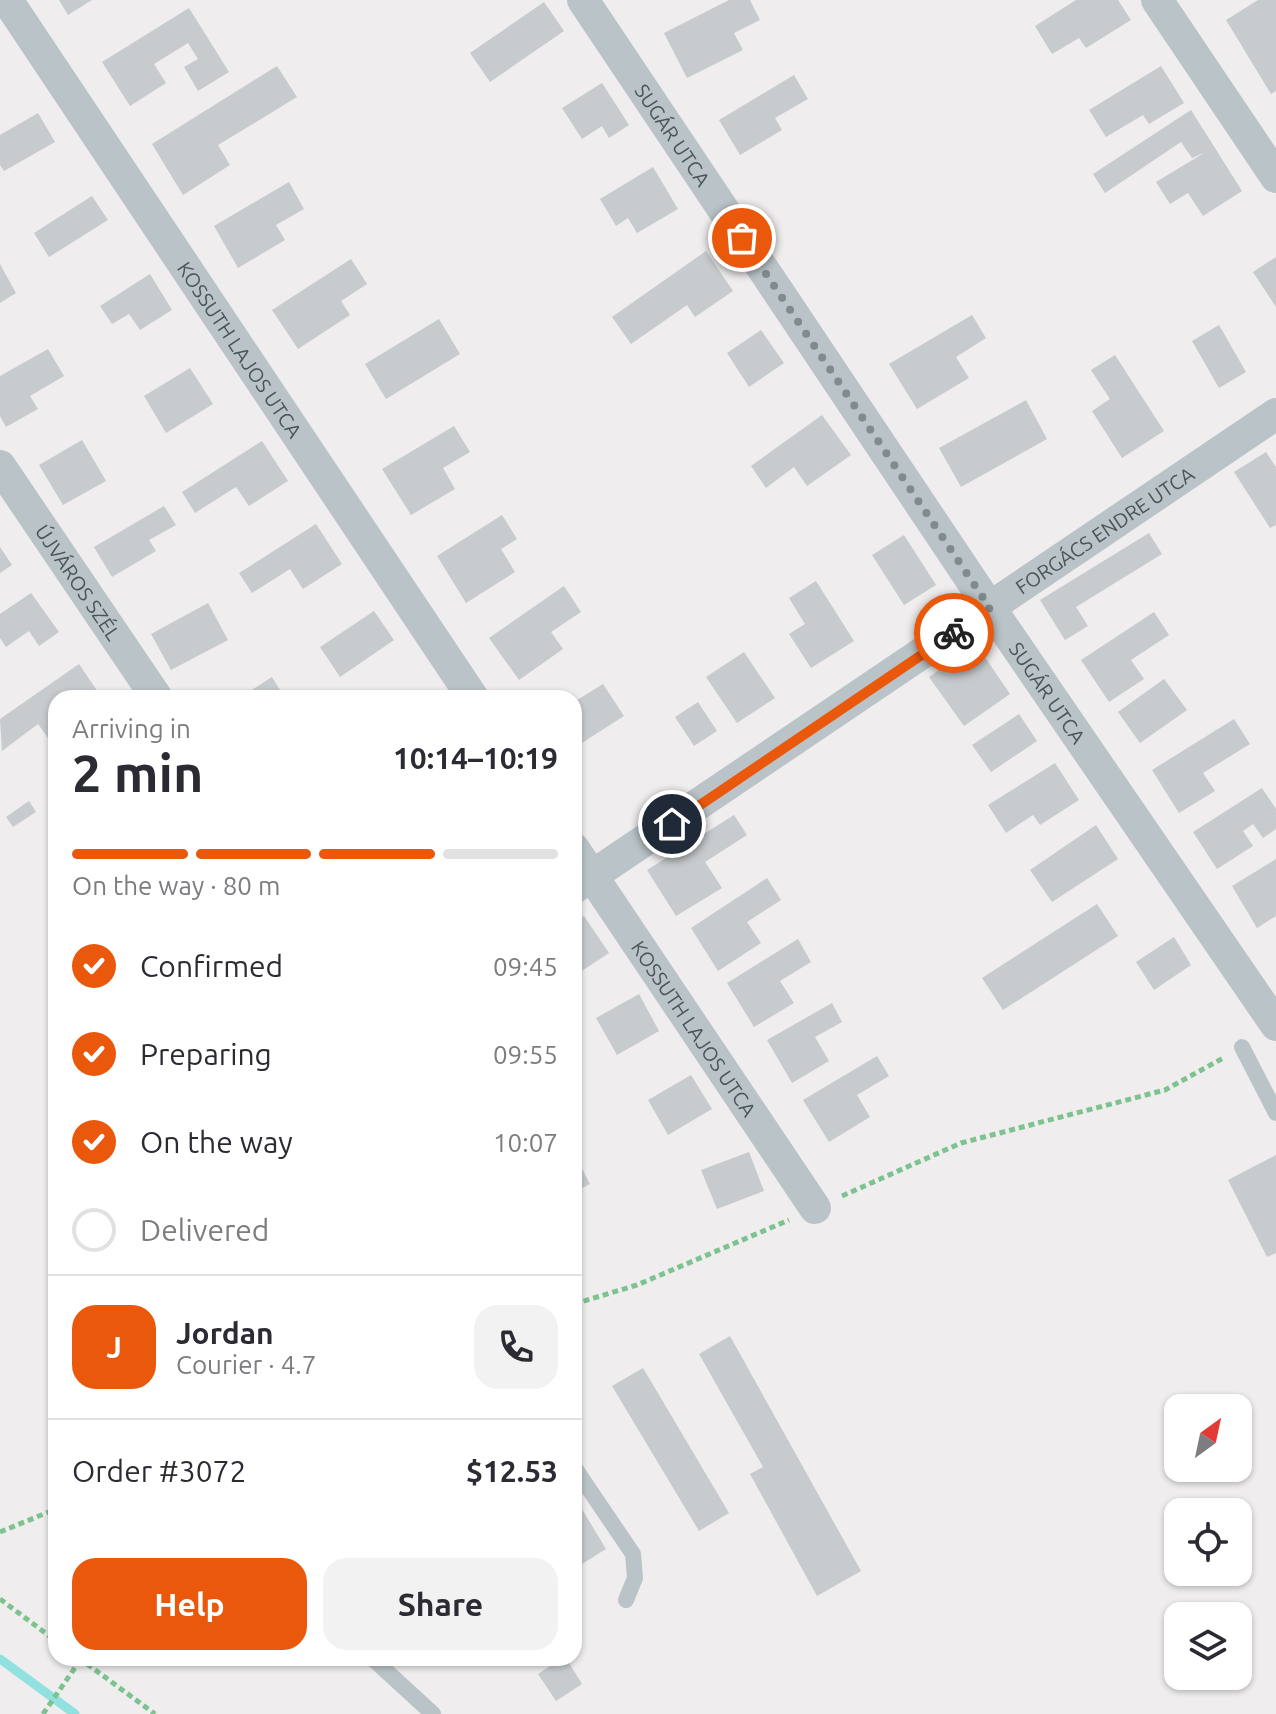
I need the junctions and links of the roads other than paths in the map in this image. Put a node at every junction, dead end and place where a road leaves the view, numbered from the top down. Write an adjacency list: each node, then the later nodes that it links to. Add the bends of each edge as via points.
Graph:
1 (7, 0): 9 (street, KOSSUTH LAJOS UTCA)
2 (583, 0): 7 (street, SUGÁR UTCA)
3 (1157, 0): 4 (street)
4 (1276, 177)
5 (1276, 414): 7 (street, FORGÁCS ENDRE UTCA)
6 (0, 466): 8 (street, ÚJVÁROS SZÉL)
7 (990, 608): 10 (street, FORGÁCS ENDRE UTCA); 11 (street, SUGÁR UTCA)
8 (152, 690)
9 (468, 690)
10 (583, 883): 14 (street, KOSSUTH LAJOS UTCA)
11 (1276, 1025)
12 (1242, 1047): 13 (lane)
13 (1276, 1113)
14 (815, 1208)
15 (582, 1479): 16 (lane, via 633,1554 635,1578)
16 (626, 1600)
17 (381, 1666): 18 (lane)
18 (433, 1714)

